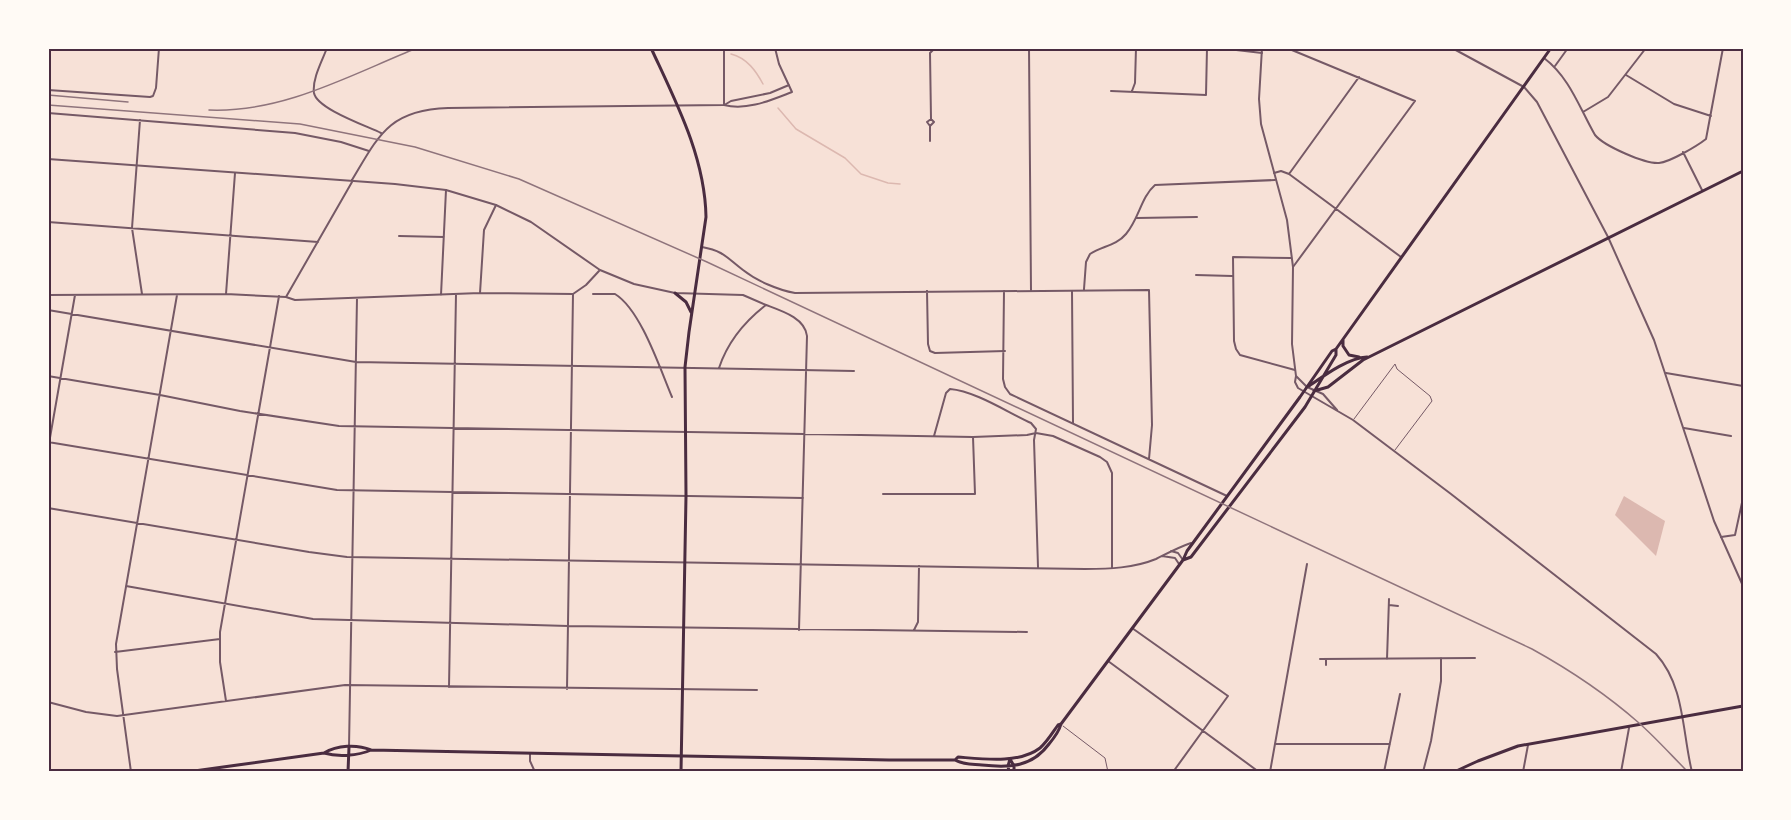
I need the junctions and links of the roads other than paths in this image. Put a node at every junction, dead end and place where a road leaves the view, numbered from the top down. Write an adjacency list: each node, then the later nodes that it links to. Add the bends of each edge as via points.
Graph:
1 (159, 48): 26 (street, via 155,92 150,97)
2 (278, 48): 3 (main road)
3 (315, 48)
4 (327, 48): 35 (street, via 315,82 316,99)
5 (651, 48): 29 (main road)
6 (724, 48): 30 (street)
7 (775, 48): 24 (street)
8 (1136, 48): 28 (street)
9 (1207, 48): 28 (street, via 1206,95)
10 (1219, 48): 19 (street)
11 (1262, 48): 19 (street)
12 (1287, 48): 23 (street)
13 (1452, 48): 25 (street)
14 (1551, 48): 20 (main road)
15 (1568, 48): 21 (street)
16 (1646, 48): 22 (street)
17 (1723, 48): 33 (street)
18 (1029, 49): 36 (street, via 934,49 930,53); 71 (street)
19 (1262, 53): 43 (street, via 1259,107)
20 (1544, 58): 21 (street); 25 (main road)
21 (1555, 66): 31 (street)
22 (1626, 75): 31 (street, via 1605,100); 33 (street, via 1674,104)
23 (1359, 77): 44 (street); 50 (street, via 1415,101)
24 (789, 85): 30 (street); 30 (street, via 792,92 758,104)
25 (1524, 87): 58 (street, via 1538,102); 61 (main road)
26 (48, 90)
27 (1111, 91): 28 (street)
28 (1132, 91)
29 (676, 104): 30 (street); 35 (street, via 435,109 409,115); 60 (main road, via 704,183 706,217)
30 (724, 105)
31 (1583, 112): 38 (street, via 1604,144 1655,163)
32 (48, 113): 34 (street)
33 (1711, 116): 38 (street, via 1706,139)
34 (140, 120): 37 (street, via 309,135); 40 (street)
35 (381, 133): 37 (street)
36 (930, 141)
37 (370, 151): 45 (street)
38 (1683, 152): 48 (street)
39 (48, 159): 40 (street)
40 (137, 165): 42 (street); 54 (street)
41 (1743, 171): 48 (main road)
42 (235, 172): 45 (street); 55 (street)
43 (1274, 173): 44 (street); 46 (street)
44 (1289, 174): 50 (street)
45 (352, 180): 47 (street); 59 (street)
46 (1275, 180): 52 (street, via 1159,184 1149,191); 62 (street, via 1287,220)
47 (446, 190): 49 (street); 57 (street)
48 (1702, 191): 58 (main road)
49 (496, 205): 64 (street, via 531,222); 72 (street, via 484,230)
50 (1336, 209): 61 (street); 63 (street)
51 (1197, 217): 52 (street)
52 (1137, 218): 68 (street, via 1117,242 1090,254)
53 (48, 222): 54 (street)
54 (132, 228): 55 (street); 74 (street)
55 (231, 235): 59 (street); 76 (street)
56 (399, 236): 57 (street)
57 (444, 237): 83 (street)
58 (1608, 237): 96 (main road); 107 (street)
59 (318, 242): 85 (street)
60 (702, 247): 69 (street, via 716,249 753,277 791,292); 80 (main road)
61 (1401, 257): 92 (main road)
62 (1291, 258): 63 (street); 66 (street, via 1233,257)
63 (1293, 267): 105 (street)
64 (600, 270): 73 (street, via 634,284); 78 (street)
65 (1196, 275): 66 (street)
66 (1232, 276): 105 (street, via 1236,350 1244,356)
67 (1072, 290): 68 (street); 71 (street); 122 (street)
68 (1084, 290): 137 (street, via 1149,290)
69 (927, 291): 70 (street); 95 (street, via 930,351)
70 (1004, 291): 71 (street); 95 (street)
71 (1031, 291)
72 (480, 293): 77 (street); 78 (street)
73 (675, 293): 80 (street); 89 (main road)
74 (142, 294): 75 (street); 82 (street)
75 (177, 294): 76 (street); 91 (street)
76 (226, 294): 84 (street)
77 (456, 294): 83 (street); 99 (street)
78 (573, 294): 100 (street)
79 (593, 294): 101 (street, via 619,297 646,336)
80 (694, 294): 87 (street, via 743,294); 89 (main road)
81 (48, 295): 82 (street)
82 (75, 295): 90 (street)
83 (441, 295): 86 (street)
84 (279, 296): 85 (street); 93 (street)
85 (286, 297): 86 (street)
86 (357, 298): 98 (street)
87 (766, 305): 103 (street, via 730,341); 104 (street, via 797,319 806,329)
88 (48, 310): 90 (street)
89 (692, 314): 102 (main road)
90 (71, 315): 91 (street); 111 (street)
91 (171, 332): 93 (street); 116 (street)
92 (1343, 339): 94 (main road); 97 (main road, via 1348,355)
93 (270, 348): 98 (street); 120 (street)
94 (1336, 349): 110 (main road); 113 (main road)
95 (1005, 351): 122 (street, via 1003,379 1007,391)
96 (1369, 357): 97 (main road); 115 (main road)
97 (1360, 358): 110 (main road)
98 (356, 362): 99 (street); 123 (street)
99 (455, 364): 100 (street); 124 (street)
100 (572, 366): 101 (street); 126 (street)
101 (660, 367): 102 (street); 118 (street)
102 (685, 367): 103 (street); 127 (main road)
103 (719, 368): 104 (street)
104 (806, 370): 106 (street); 129 (street)
105 (1294, 370): 109 (street)
106 (854, 371)
107 (1666, 373): 112 (street); 125 (street)
108 (48, 376): 111 (street)
109 (1296, 376): 113 (street); 114 (street, via 1295,382)
110 (1322, 377): 113 (main road); 115 (main road)
111 (60, 378): 116 (street); 133 (street)
112 (1743, 386)
113 (1307, 387): 114 (main road); 115 (street)
114 (1304, 392): 117 (street); 144 (main road)
115 (1316, 392): 117 (main road); 119 (street)
116 (160, 395): 120 (street); 136 (street)
117 (1311, 396): 119 (street); 157 (main road, via 1191,557)
118 (672, 398)
119 (1337, 410): 121 (street)
120 (258, 413): 123 (street); 138 (street)
121 (1353, 420): 135 (street); 135 (lane, via 1395,364 1432,401)
122 (1073, 423): 137 (street)
123 (355, 427): 124 (street); 139 (street)
124 (454, 428): 126 (street); 140 (street)
125 (1684, 428): 131 (street); 149 (street)
126 (571, 430): 127 (street); 142 (street)
127 (684, 432): 129 (street); 143 (main road)
128 (1036, 433): 130 (street, via 1031,423 973,395 950,389); 132 (street); 163 (street); 164 (street, via 1057,437 1100,457 1109,466)
129 (804, 435): 130 (street); 145 (street)
130 (934, 436): 132 (street)
131 (1731, 436)
132 (973, 437): 141 (street, via 975,494)
133 (49, 442): 134 (street); 136 (street)
134 (48, 449)
135 (1394, 451): 200 (street, via 1656,654 1673,678)
136 (149, 459): 138 (street); 148 (street)
137 (1149, 459): 144 (street)
138 (248, 476): 139 (street, via 322,489); 150 (street)
139 (354, 490): 140 (street); 154 (street)
140 (453, 492): 142 (street); 155 (street)
141 (883, 494)
142 (570, 495): 143 (street); 156 (street)
143 (686, 496): 145 (street); 158 (main road)
144 (1228, 496): 151 (main road)
145 (803, 498): 159 (street)
146 (1743, 498): 149 (street, via 1735,535)
147 (48, 508): 148 (street)
148 (137, 523): 150 (street); 165 (street)
149 (1721, 537): 166 (street)
150 (237, 540): 154 (street); 168 (street)
151 (1194, 542): 152 (street); 157 (main road)
152 (1170, 551): 153 (street); 157 (street)
153 (1162, 556): 160 (street, via 1175,558); 164 (street)
154 (353, 557): 155 (street); 171 (street)
155 (452, 558): 156 (street); 172 (street)
156 (568, 560): 158 (street); 173 (street)
157 (1183, 560): 160 (main road)
158 (685, 562): 159 (street); 174 (main road)
159 (802, 564): 162 (street); 176 (street)
160 (1179, 564): 175 (main road)
161 (1307, 564): 204 (street)
162 (919, 566): 163 (street); 177 (street, via 918,622)
163 (1038, 568): 164 (street)
164 (1112, 568)
165 (126, 586): 168 (street); 180 (street)
166 (1743, 586)
167 (1389, 599): 169 (street)
168 (226, 604): 171 (street, via 303,618); 179 (street)
169 (1389, 605): 170 (street); 186 (street)
170 (1398, 606)
171 (352, 620): 172 (street); 190 (street)
172 (450, 622): 173 (street); 191 (street)
173 (568, 626): 174 (street); 192 (street)
174 (684, 628): 176 (street); 193 (main road)
175 (1132, 628): 187 (main road); 203 (street, via 1228,696)
176 (799, 630): 177 (street)
177 (914, 630): 178 (street)
178 (1027, 632)
179 (220, 639): 180 (street); 196 (street)
180 (115, 652): 199 (street)
181 (1441, 658): 182 (street); 186 (street); 229 (street, via 1441,681)
182 (1469, 658): 183 (street); 188 (street)
183 (1475, 658)
184 (1320, 659): 185 (street)
185 (1326, 659): 186 (street); 189 (street)
186 (1387, 659)
187 (1108, 661): 201 (main road); 203 (street)
188 (1469, 664)
189 (1326, 665)
190 (350, 685): 191 (street); 196 (street); 207 (street)
191 (449, 687): 192 (street)
192 (567, 688): 193 (street)
193 (682, 690): 194 (street); 212 (main road)
194 (758, 690)
195 (1400, 694): 205 (street)
196 (226, 701): 199 (street)
197 (48, 702): 199 (street, via 92,714)
198 (1743, 706): 200 (main road)
199 (123, 716): 217 (street)
200 (1681, 716): 202 (main road); 233 (street)
201 (1061, 724): 213 (main road, via 1042,747 1028,756); 216 (main road, via 1041,755); 224 (lane, via 1105,758)
202 (1629, 726): 206 (main road); 232 (street)
203 (1202, 730): 225 (street); 226 (street)
204 (1275, 744): 205 (street); 227 (street)
205 (1390, 744): 228 (street)
206 (1528, 744): 230 (main road); 231 (street)
207 (349, 747): 208 (main road); 209 (main road); 211 (main road)
208 (371, 750): 210 (main road); 211 (main road)
209 (324, 753): 211 (main road); 218 (main road)
210 (530, 753): 212 (main road); 220 (street)
211 (349, 754): 219 (main road)
212 (681, 756): 214 (main road); 221 (main road)
213 (1010, 759): 214 (main road); 215 (main road); 216 (main road)
214 (956, 760): 215 (main road, via 962,764)
215 (1008, 766): 216 (main road); 222 (main road)
216 (1014, 766): 223 (main road)
217 (130, 772)
218 (187, 772)
219 (348, 772)
220 (535, 772)
221 (681, 772)
222 (1009, 772)
223 (1014, 772)
224 (1108, 772)
225 (1174, 772)
226 (1259, 772)
227 (1270, 772)
228 (1384, 772)
229 (1423, 772)
230 (1454, 772)
231 (1523, 772)
232 (1621, 772)
233 (1692, 772)

